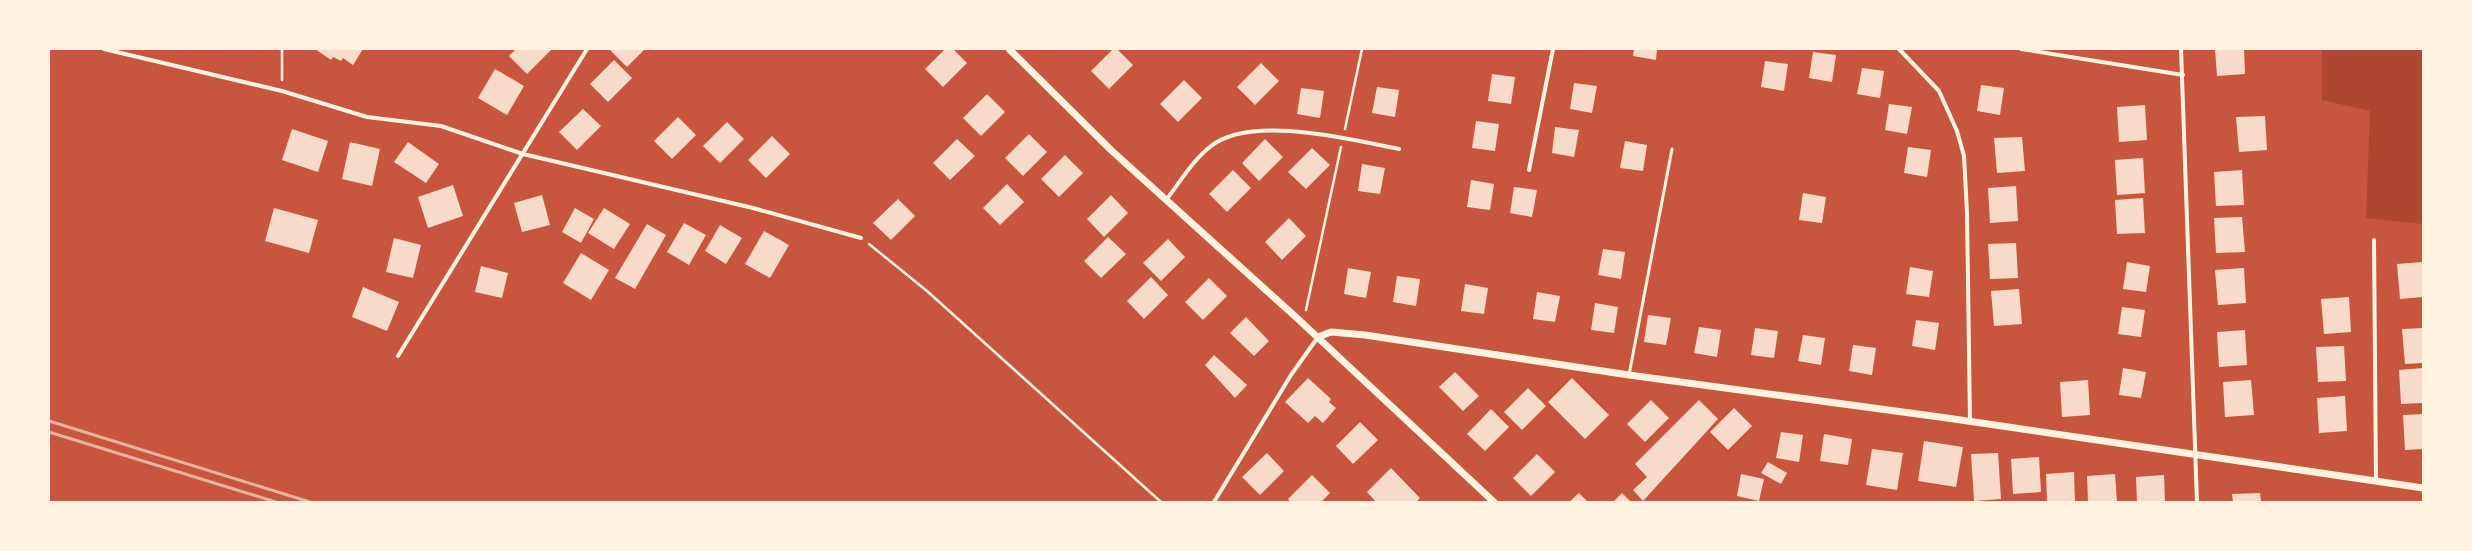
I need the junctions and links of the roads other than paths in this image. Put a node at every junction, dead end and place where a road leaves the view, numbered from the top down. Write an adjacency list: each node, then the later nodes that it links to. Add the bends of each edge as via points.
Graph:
1 (104, 49): 12 (street, via 282,91 367,117 441,126)
2 (587, 49): 12 (street)
3 (1009, 49): 14 (street, via 1058,99)
4 (1553, 49): 13 (street)
5 (1899, 49): 20 (street, via 1940,92 1958,131 1964,156 1968,221)
6 (2021, 49): 8 (street)
7 (2181, 49): 9 (street)
8 (2042, 50): 9 (street)
9 (2183, 76): 21 (street)
10 (1399, 149): 14 (street, via 1282,130 1228,137 1212,145 1198,158)
11 (1672, 149): 19 (lane)
12 (523, 154): 15 (street, via 753,208); 18 (street)
13 (1529, 170)
14 (1166, 200): 17 (street)
15 (862, 238)
16 (2374, 240): 22 (street)
17 (1318, 337): 19 (street, via 1331,332 1365,335); 24 (street, via 1287,381); 25 (street)
18 (398, 356)
19 (1629, 375): 20 (street)
20 (1970, 421): 21 (street)
21 (2194, 454): 22 (street); 26 (street)
22 (2376, 480): 23 (street)
23 (2423, 488)
24 (1214, 502)
25 (1494, 502)
26 (2196, 502)

